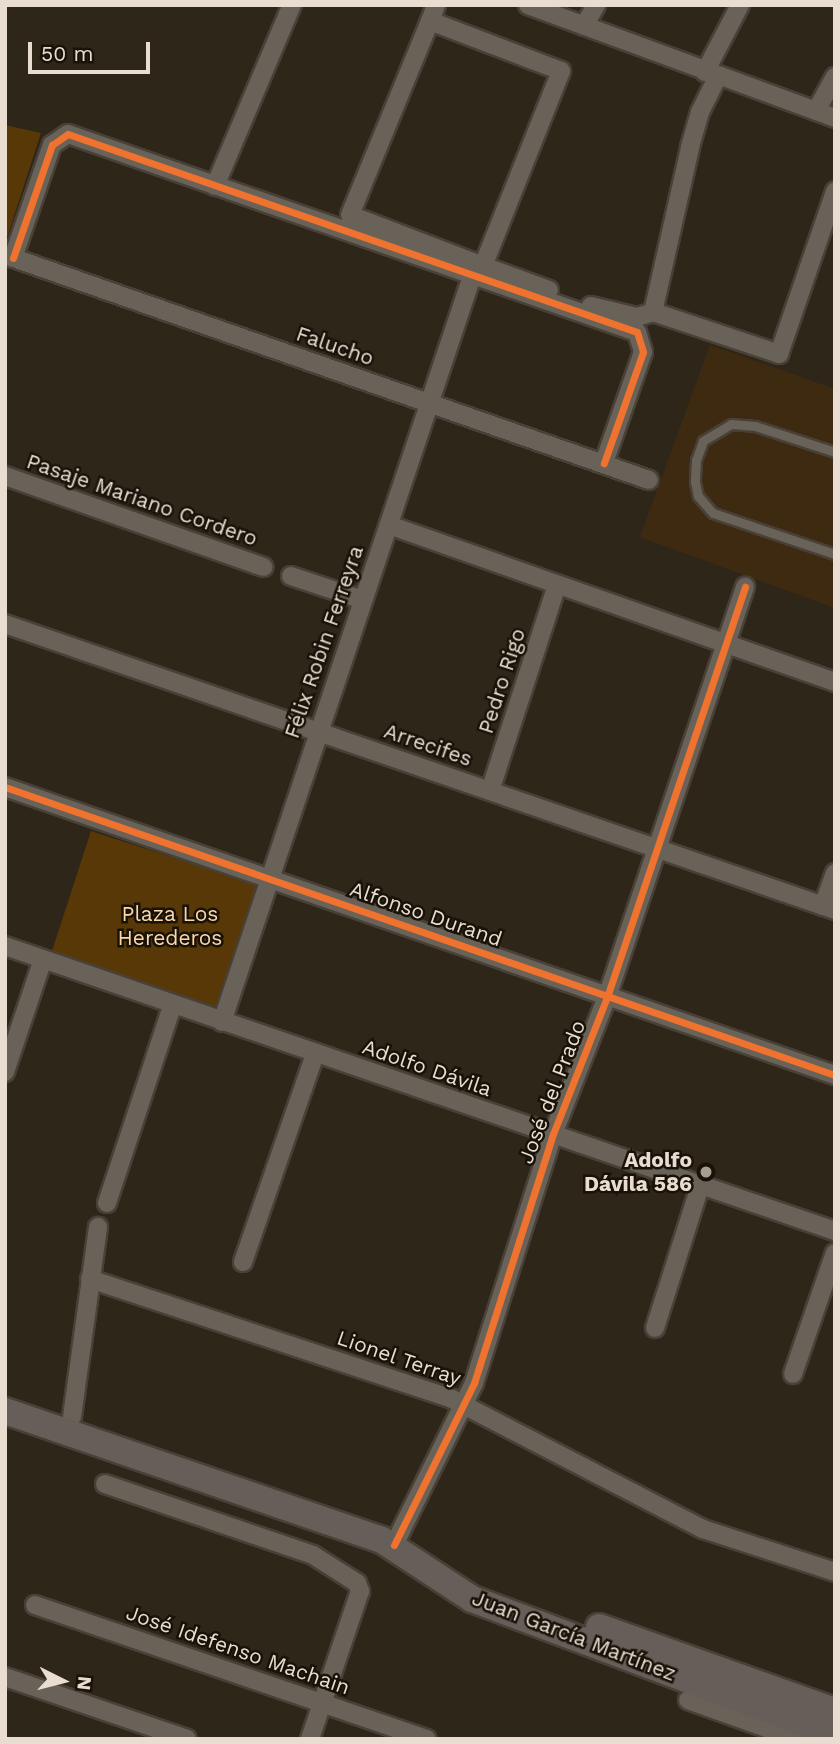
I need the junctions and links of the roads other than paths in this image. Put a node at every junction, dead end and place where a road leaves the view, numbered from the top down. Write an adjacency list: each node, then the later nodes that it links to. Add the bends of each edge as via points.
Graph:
1 (292, 5): 11 (street)
2 (528, 5): 6 (street)
3 (596, 5): 6 (street)
4 (740, 5): 7 (street)
5 (433, 13): 14 (street, Félix Robin Ferreyra, via 561,71); 14 (street, via 350,215)
6 (584, 26): 7 (street)
7 (711, 74): 9 (street); 15 (street)
8 (835, 77): 9 (street)
9 (816, 111): 10 (street)
10 (835, 118)
11 (215, 186): 13 (street, via 68,134 52,145); 14 (street)
12 (835, 191): 15 (street, via 779,354)
13 (9, 256): 16 (street, Falucho)
14 (478, 271): 15 (street, via 593,307 637,317); 16 (street, Félix Robin Ferreyra); 18 (street, via 636,332 643,352)
15 (653, 312)
16 (430, 404): 18 (street, Falucho); 21 (street, Félix Robin Ferreyra)
17 (835, 452): 22 (lane, via 755,426 731,424 703,441 695,482 698,496 713,513)
18 (604, 463): 20 (street, Falucho)
19 (5, 476): 23 (street, Pasaje Mariano Cordero)
20 (649, 480)
21 (389, 525): 25 (street); 27 (street, Félix Robin Ferreyra)
22 (835, 554)
23 (263, 566)
24 (291, 576): 27 (street)
25 (557, 585): 29 (street); 33 (street, Pedro Rigo)
26 (745, 587): 29 (street, José del Prado)
27 (363, 600): 31 (street, Félix Robin Ferreyra)
28 (5, 624): 31 (street, Arrecifes)
29 (726, 644): 30 (street); 34 (street, José del Prado)
30 (835, 682)
31 (317, 730): 33 (street, Arrecifes); 36 (street, Félix Robin Ferreyra)
32 (5, 787): 36 (street, Alfonso Durand)
33 (490, 791): 34 (street, Arrecifes)
34 (657, 849): 37 (street, Arrecifes); 40 (street, José del Prado)
35 (835, 873): 37 (street)
36 (269, 877): 40 (street, Alfonso Durand); 42 (street, Félix Robin Ferreyra)
37 (829, 908)
38 (5, 946): 39 (street, Adolfo Dávila)
39 (43, 959): 41 (street, Adolfo Dávila); 44 (street)
40 (607, 997): 45 (street, Alfonso Durand); 46 (street, José del Prado)
41 (172, 1006): 42 (street, Adolfo Dávila); 48 (street)
42 (222, 1022): 43 (street, Adolfo Dávila)
43 (314, 1054): 46 (street, Adolfo Dávila); 52 (street)
44 (5, 1072)
45 (835, 1075)
46 (553, 1134): 47 (street, Adolfo Dávila); 57 (street, José del Prado)
47 (700, 1186): 50 (street, Adolfo Dávila); 54 (street)
48 (107, 1203)
49 (97, 1227): 53 (street)
50 (835, 1231)
51 (835, 1253): 55 (street)
52 (243, 1262)
53 (90, 1279): 57 (street, Lionel Terray); 59 (street)
54 (655, 1328)
55 (793, 1374)
56 (5, 1393): 59 (main road, Juan García Martínez)
57 (464, 1404): 61 (street, José del Prado); 62 (street, Lionel Terray, via 703,1529)
58 (5, 1411): 61 (main road, Juan García Martínez)
59 (72, 1417): 61 (main road, Juan García Martínez)
60 (105, 1484): 66 (street, via 313,1555 358,1584 360,1591)
61 (396, 1537): 67 (main road, Juan García Martínez, via 491,1589); 68 (main road, Juan García Martínez, via 472,1599)
62 (835, 1572)
63 (35, 1605): 66 (street, José Idefenso Machain)
64 (5, 1677): 69 (street)
65 (688, 1700): 72 (street)
66 (320, 1702): 70 (street); 71 (street, José Idefenso Machain)
67 (835, 1711)
68 (835, 1735)
69 (187, 1739)
70 (310, 1739)
71 (427, 1739)
72 (797, 1739)

